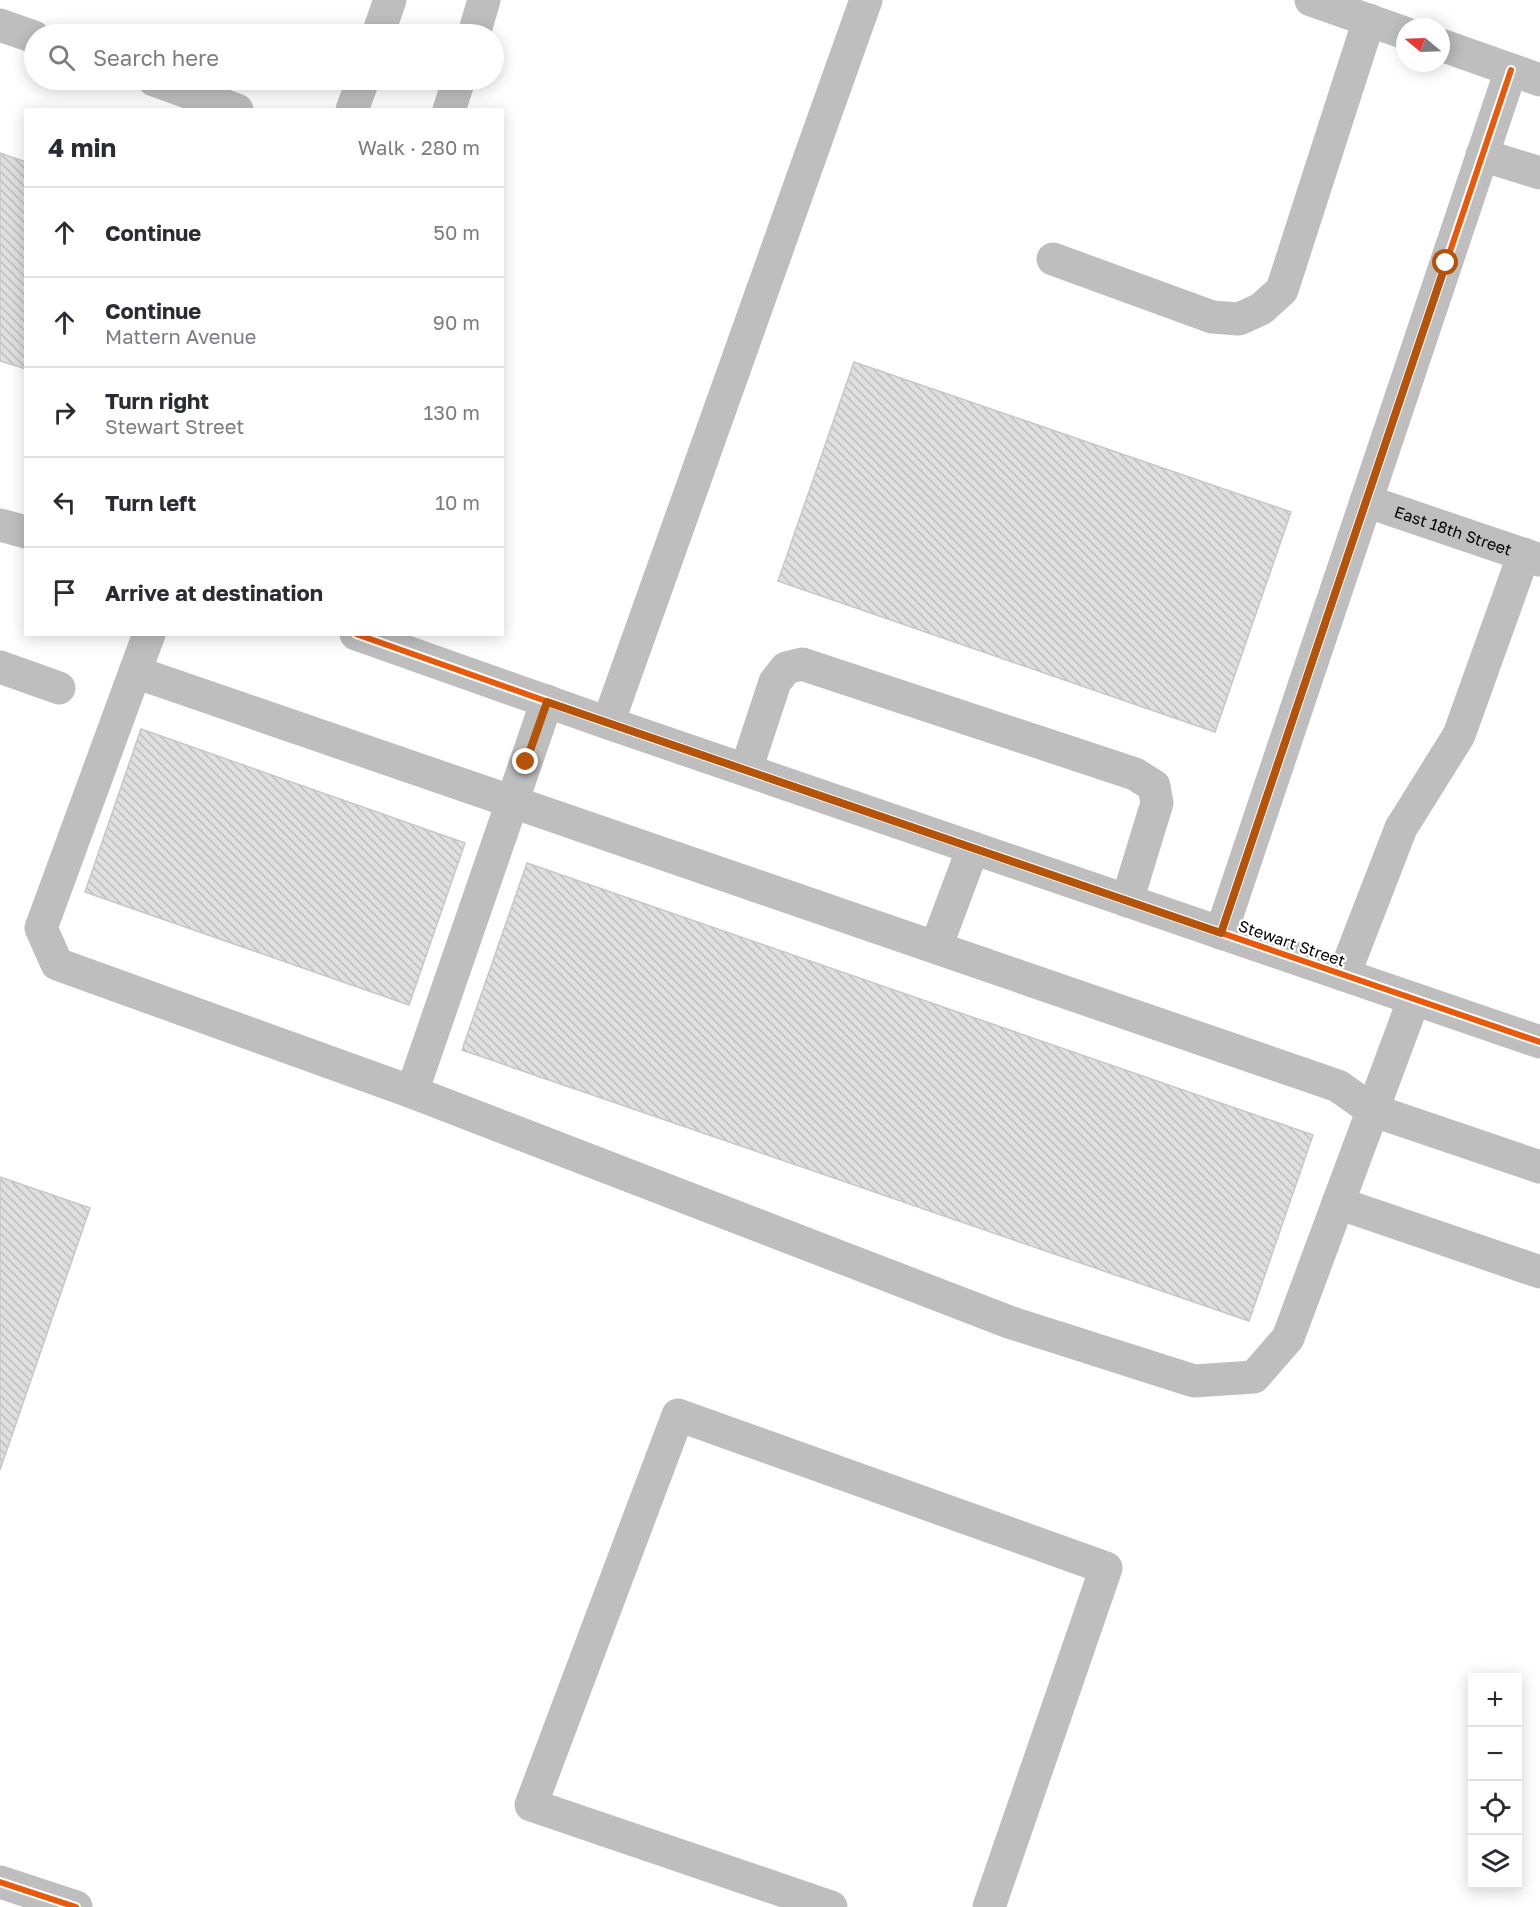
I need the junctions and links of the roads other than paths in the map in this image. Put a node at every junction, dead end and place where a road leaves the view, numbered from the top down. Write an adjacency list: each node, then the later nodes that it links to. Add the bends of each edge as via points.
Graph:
1 (390, 0): 6 (street)
2 (484, 0): 7 (street)
3 (866, 0): 32 (street)
4 (1311, 0): 5 (street)
5 (1369, 20): 9 (street); 21 (street, via 1282,290 1261,309 1239,319 1212,317)
6 (382, 24)
7 (477, 24)
8 (0, 25): 10 (street)
9 (1396, 30)
10 (24, 33)
11 (1450, 48): 12 (street)
12 (1525, 75): 19 (street)
13 (182, 90): 16 (street)
14 (359, 90): 17 (street)
15 (456, 90): 18 (street)
16 (231, 108)
17 (353, 108)
18 (450, 108)
19 (1482, 154): 20 (street); 22 (street)
20 (1540, 173)
21 (1053, 259)
22 (1366, 501): 25 (street, East 18th Street); 37 (street)
23 (0, 525): 24 (street)
24 (24, 531)
25 (1532, 557): 39 (street, via 1459,735 1401,828)
26 (148, 636): 29 (street)
27 (362, 636): 31 (street, Stewart Street)
28 (0, 667): 30 (street)
29 (135, 672): 34 (street); 42 (street, via 41,928 57,964)
30 (59, 688)
31 (547, 702): 32 (street, Stewart Street); 34 (street)
32 (608, 723): 33 (street, Stewart Street)
33 (746, 770): 35 (street, Stewart Street); 36 (street, via 775,682 786,668 802,664 1135,774 1154,786 1157,803)
34 (513, 802): 38 (street); 42 (street)
35 (973, 848): 36 (street, Stewart Street); 38 (street)
36 (1127, 901): 37 (street, Stewart Street)
37 (1221, 933): 39 (street, Stewart Street)
38 (936, 947): 43 (street, via 1338,1086)
39 (1344, 975): 40 (street, Stewart Street)
40 (1414, 999): 41 (street, Stewart Street); 43 (street)
41 (1540, 1042)
42 (412, 1092): 45 (street, via 1009,1322 1194,1381 1254,1377 1287,1338)
43 (1372, 1110): 44 (street); 45 (street)
44 (1540, 1167)
45 (1338, 1203): 46 (street)
46 (1540, 1272)
47 (0, 1882): 48 (street)
48 (65, 1905)
49 (831, 1907): 50 (street, via 531,1805 678,1415 1106,1568)
50 (989, 1907)

